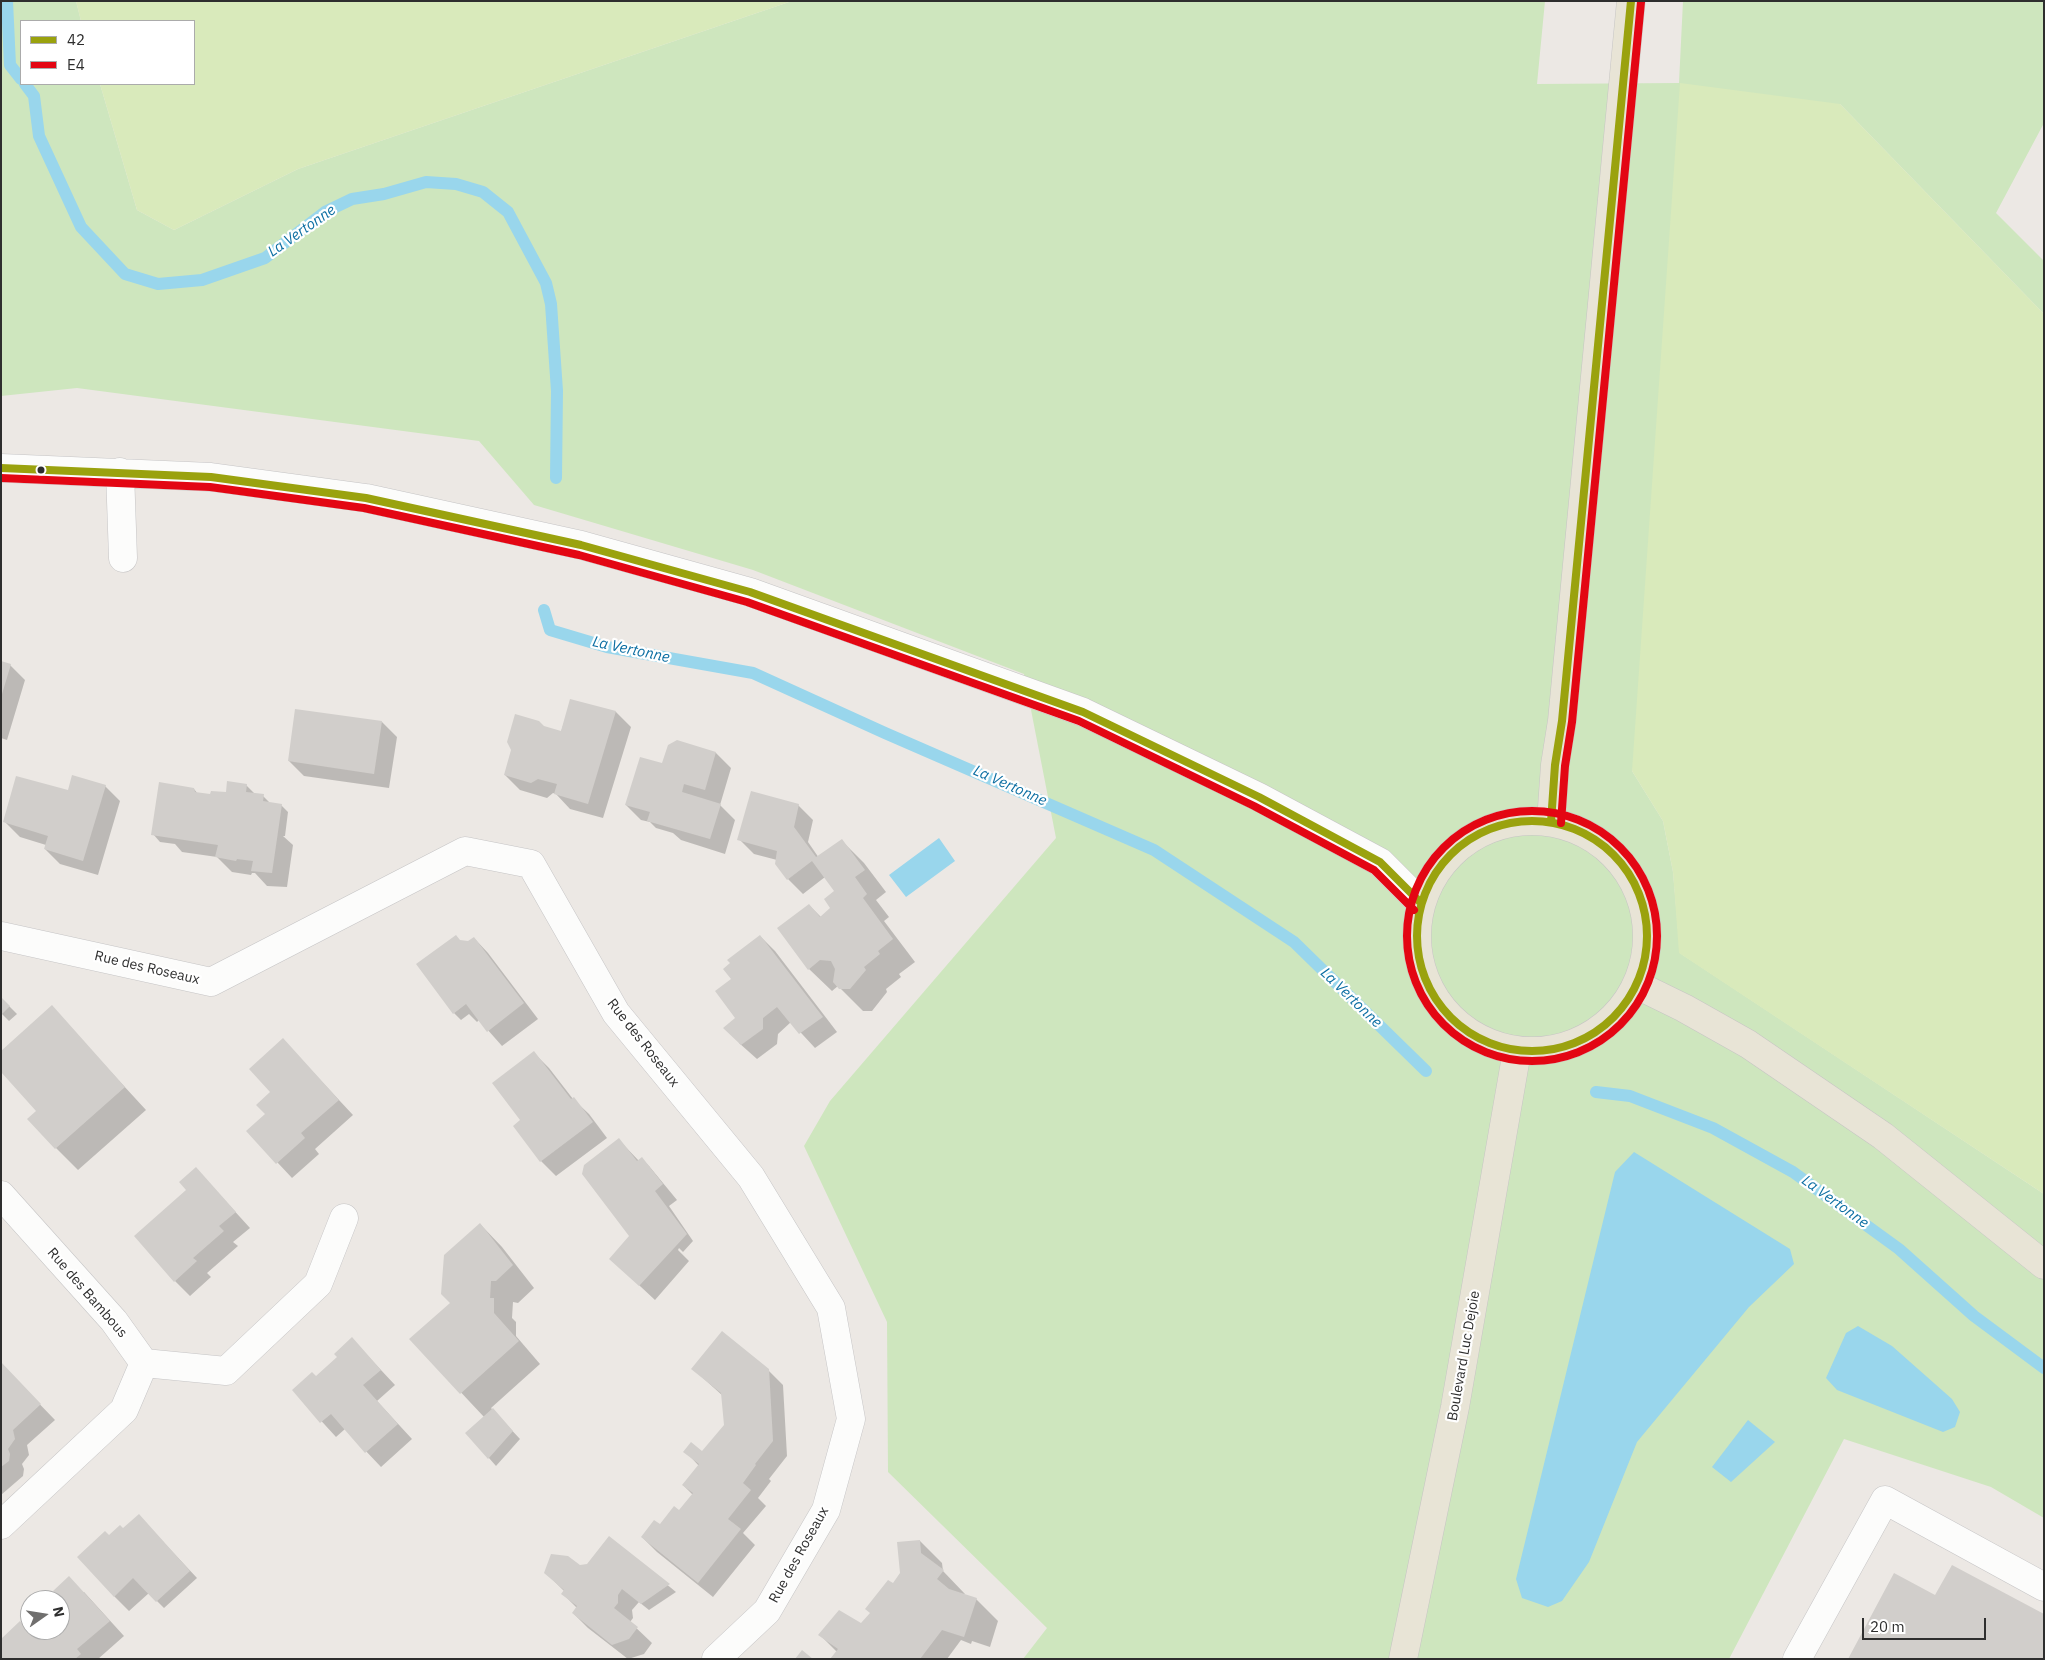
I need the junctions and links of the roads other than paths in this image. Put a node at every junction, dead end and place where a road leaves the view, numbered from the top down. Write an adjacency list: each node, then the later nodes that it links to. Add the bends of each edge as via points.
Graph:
1 (1631, 1): 5 (main road)
2 (1, 468): 3 (street)
3 (120, 472): 4 (street); 6 (street, via 211,477 366,498 581,545 750,592 1083,712 1259,797 1380,862)
4 (123, 558)
5 (1551, 822): 6 (main road, via 1529,820 1508,823 1476,835 1444,861 1430,881); 8 (main road, via 1586,834 1615,856 1632,879 1643,904 1648,931 1645,959)
6 (1421, 903): 9 (main road, via 1416,935 1420,966 1431,994 1450,1018 1474,1036 1494,1046)
7 (1, 936): 16 (street, Rue des Roseaux, via 211,982 465,851 531,864 616,1013 752,1177 831,1308 851,1419 826,1510 767,1611)
8 (1637, 985): 9 (main road, via 1620,1012 1596,1033 1567,1047 1542,1052); 12 (main road, via 1748,1044 1883,1136)
9 (1517, 1051): 17 (main road, Boulevard Luc Dejoie, via 1455,1407)
10 (1, 1195): 13 (street, Rue des Bambous, via 114,1321)
11 (344, 1218): 13 (street, via 318,1284 226,1371)
12 (2044, 1265)
13 (144, 1363): 14 (street, via 124,1410)
14 (1, 1525)
15 (2044, 1587): 18 (street, via 1885,1500)
16 (716, 1659)
17 (1403, 1659)
18 (1797, 1659)

